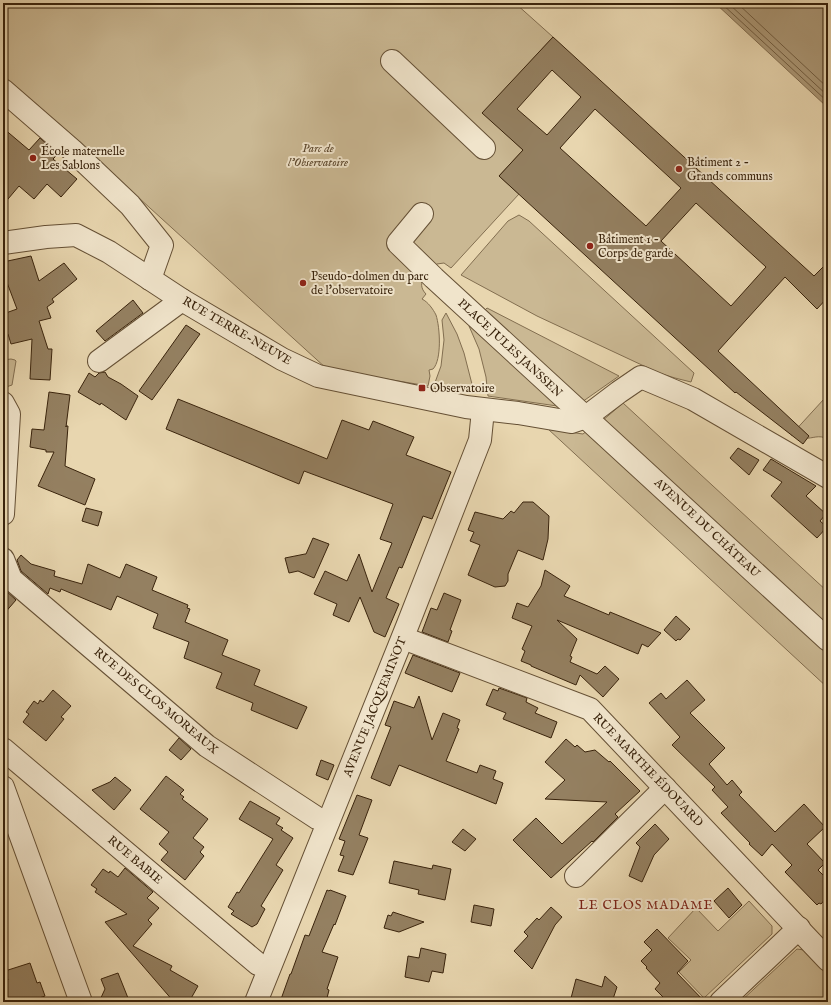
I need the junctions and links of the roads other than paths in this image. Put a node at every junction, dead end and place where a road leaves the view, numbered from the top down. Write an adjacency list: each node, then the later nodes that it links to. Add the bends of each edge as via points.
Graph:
1 (392, 60): 3 (street)
2 (3, 90): 6 (street, via 130,204 162,245)
3 (484, 148)
4 (422, 214): 11 (street, PLACE JULES JANSSEN, via 398,243)
5 (3, 243): 6 (street, RUE TERRE-NEUVE, via 46,236 76,235)
6 (150, 279): 7 (street, RUE TERRE-NEUVE)
7 (182, 300): 8 (street); 10 (street, RUE TERRE-NEUVE, via 282,359 318,376)
8 (99, 361)
9 (3, 403): 13 (street, via 9,414)
10 (483, 410): 11 (street, via 571,422); 15 (street, AVENUE JACQUEMINOT, via 480,440)
11 (586, 417): 12 (street, via 641,377 693,399); 16 (street, AVENUE DU CHÂTEAU)
12 (828, 477)
13 (3, 514)
14 (3, 559): 20 (street, RUE DES CLOS MOREAUX, via 11,579 207,746 317,818)
15 (403, 638): 19 (street, RUE MARTHE ÉDOUARD, via 590,709); 20 (street, AVENUE JACQUEMINOT)
16 (828, 640)
17 (3, 748): 24 (street, RUE BABIE, via 258,964)
18 (3, 787): 25 (street)
19 (665, 788): 21 (street); 22 (street, RUE MARTHE ÉDOUARD)
20 (328, 822): 24 (street, AVENUE JACQUEMINOT)
21 (576, 876)
22 (799, 928): 23 (street, RUE MARTHE ÉDOUARD); 27 (street)
23 (828, 960)
24 (269, 968): 26 (street, AVENUE JACQUEMINOT)
25 (81, 1002)
26 (256, 1002)
27 (721, 1002)

